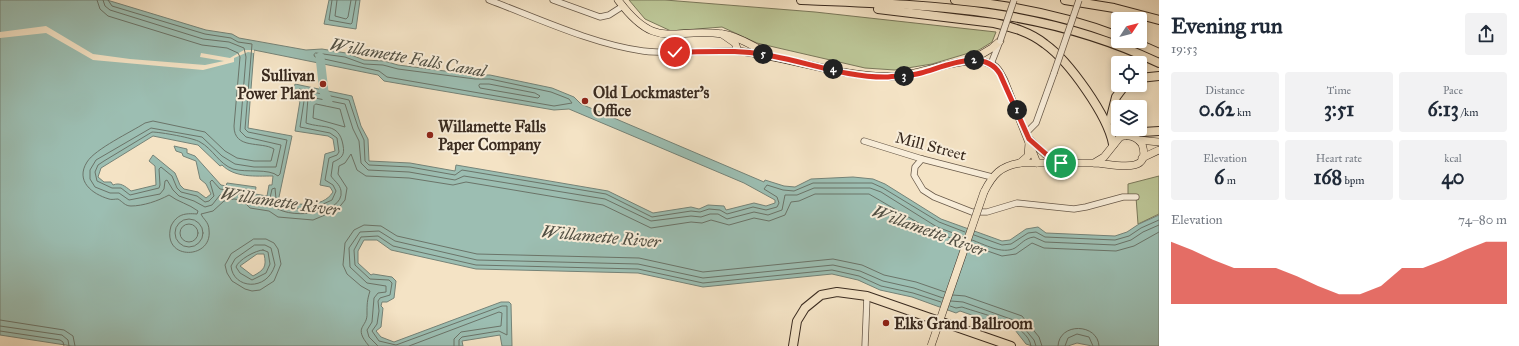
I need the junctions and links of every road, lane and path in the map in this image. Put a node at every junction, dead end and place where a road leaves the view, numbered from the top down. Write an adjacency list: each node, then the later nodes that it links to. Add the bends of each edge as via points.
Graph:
1 (489, 0): 15 (street, via 622,47 663,52)
2 (553, 0): 9 (street, via 600,17 609,15)
3 (801, 0): 8 (highway)
4 (955, 0): 12 (highway, via 1054,15)
5 (1014, 0): 13 (street, bridge)
6 (1065, 0): 10 (highway, via 1114,8)
7 (1080, 0): 25 (street, bridge, via 1036,123)
8 (820, 1): 19 (highway, via 942,7 1019,17 1082,32); 31 (highway, via 982,21 1029,34 1045,43 1065,62 1110,132)
9 (620, 3): 11 (main road, via 641,26 657,33)
10 (1159, 20)
11 (722, 34): 15 (main road, via 735,43); 17 (main road, via 737,38)
12 (1111, 34)
13 (1000, 41): 18 (main road); 20 (street)
14 (1147, 48): 16 (highway)
15 (738, 52): 17 (main road)
16 (1159, 53)
17 (771, 55): 18 (main road, via 856,74 885,77 918,74)
18 (972, 60): 20 (main road)
19 (1159, 63)
20 (991, 64): 25 (main road, via 1004,80)
21 (1159, 76): 22 (highway)
22 (1147, 77)
23 (1159, 130): 24 (highway)
24 (1147, 132)
25 (1027, 136): 35 (main road, via 1028,156); 36 (main road); 37 (main road, via 1046,154)
26 (1123, 136): 31 (main road, via 1116,140)
27 (1130, 136): 28 (main road)
28 (1139, 140): 30 (main road); 34 (main road, via 1143,148)
29 (864, 141): 33 (street, Mill Street)
30 (1159, 142)
31 (1112, 147): 38 (main road, via 1104,157); 39 (main road, via 1113,159)
32 (1159, 150): 34 (main road)
33 (922, 158): 40 (street, Mill Street); 41 (street, via 915,167 914,175 924,190 934,197 972,212 987,212 1017,203 1086,208 1123,197)
34 (1142, 158): 39 (main road, via 1131,167)
35 (1020, 163): 36 (main road); 40 (main road, via 1003,168)
36 (1037, 163): 37 (main road)
37 (1061, 163): 38 (main road)
38 (1094, 163): 39 (main road)
39 (1121, 166)
40 (992, 177): 45 (main road, bridge, via 984,192)
41 (1136, 197)
42 (866, 296): 43 (highway, via 837,292 821,295 812,301 799,318); 44 (street); 46 (highway)
43 (793, 346)
44 (865, 346)
45 (931, 346)
46 (1009, 346)

